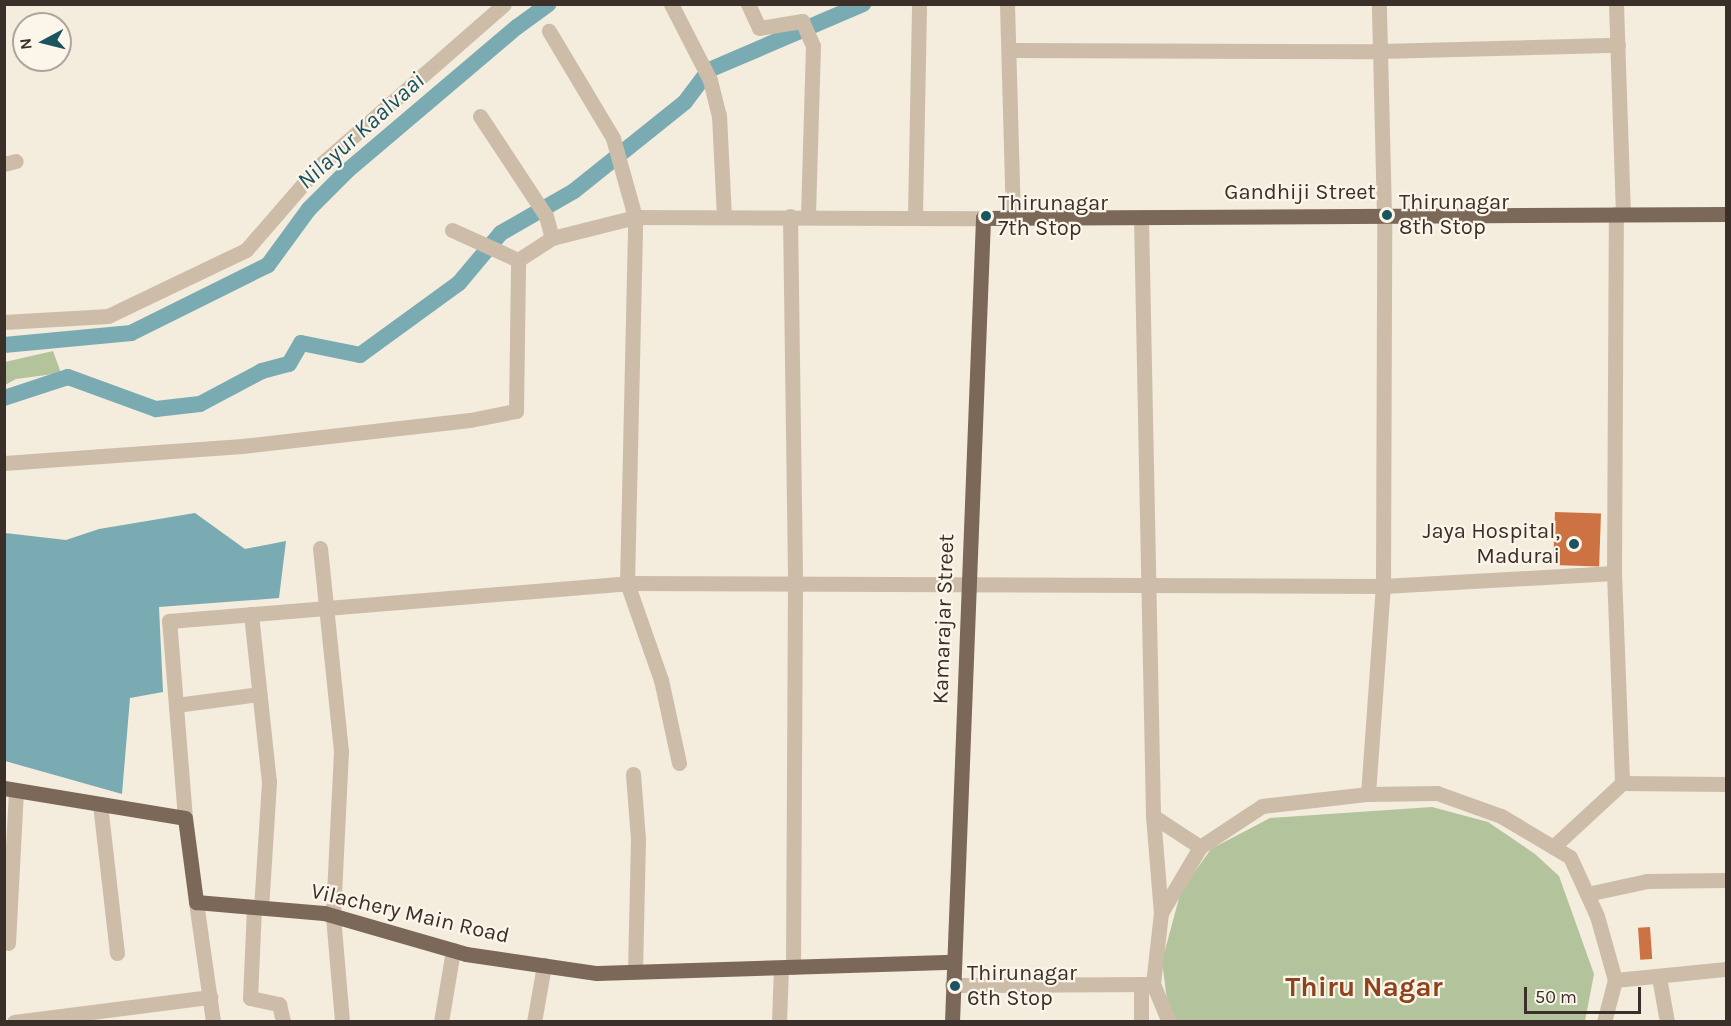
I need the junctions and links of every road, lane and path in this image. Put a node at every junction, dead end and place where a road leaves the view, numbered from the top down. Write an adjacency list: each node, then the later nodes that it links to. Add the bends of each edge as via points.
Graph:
1 (504, 4): 27 (street, via 318,167 246,250 108,315)
2 (671, 4): 16 (street, via 710,80 718,115)
3 (748, 4): 20 (street, via 759,28 802,21 813,46)
4 (919, 4): 18 (street)
5 (1007, 4): 10 (street)
6 (1379, 4): 11 (street)
7 (1616, 4): 9 (street)
8 (549, 32): 19 (street, via 614,138)
9 (1618, 45): 11 (street); 13 (street)
10 (1009, 50): 11 (street); 23 (street)
11 (1381, 51): 15 (street)
12 (480, 116): 25 (street, via 546,216)
13 (1620, 214): 14 (main road, Gandhiji Street); 15 (main road, Gandhiji Street); 30 (street)
14 (1726, 214)
15 (1384, 215): 21 (main road, Gandhiji Street); 34 (street)
16 (724, 216): 17 (street); 19 (street)
17 (790, 216): 20 (street); 32 (street)
18 (915, 216): 20 (street); 22 (street)
19 (635, 217): 25 (street); 31 (street)
20 (808, 217)
21 (1141, 217): 23 (main road, Gandhiji Street); 33 (street)
22 (983, 218): 23 (main road, Gandhiji Street); 35 (main road, Kamarajar Street)
23 (1013, 218)
24 (452, 230): 26 (street)
25 (552, 238): 26 (street)
26 (518, 260): 28 (street, via 516,411 470,420 242,446)
27 (4, 322)
28 (4, 463)
29 (320, 548): 36 (street)
30 (1614, 573): 34 (street); 42 (street)
31 (627, 583): 32 (street); 36 (street); 40 (street, via 661,680)
32 (795, 585): 35 (street); 62 (street)
33 (1147, 586): 34 (street); 35 (street); 47 (street)
34 (1383, 586): 45 (street)
35 (968, 587): 60 (main road, Kamarajar Street)
36 (327, 608): 37 (street); 56 (street, via 341,751)
37 (250, 614): 38 (street); 39 (street, via 169,621)
38 (259, 694): 39 (street); 54 (street, via 269,782)
39 (176, 705): 48 (street)
40 (679, 764)
41 (633, 774): 64 (street, via 638,839)
42 (1622, 783): 43 (street); 50 (street)
43 (1726, 784)
44 (10, 789): 46 (main road); 57 (street)
45 (1368, 794): 49 (street, via 1262,806); 50 (street, via 1437,793 1501,816)
46 (100, 804): 48 (main road); 59 (street)
47 (1153, 816): 49 (street); 55 (street)
48 (185, 818): 53 (main road)
49 (1200, 847): 55 (street)
50 (1553, 847): 52 (street, via 1570,857)
51 (1726, 880): 52 (street, via 1647,881)
52 (1587, 894): 66 (street)
53 (196, 902): 54 (main road, Vilachery Main Road); 69 (street)
54 (258, 907): 56 (main road, Vilachery Main Road); 73 (street, via 250,998 279,1004)
55 (1161, 913): 67 (street)
56 (333, 916): 58 (main road, Vilachery Main Road); 74 (street)
57 (8, 943)
58 (453, 950): 61 (main road, Vilachery Main Road); 75 (street)
59 (117, 953)
60 (953, 962): 62 (main road, Vilachery Main Road); 68 (main road, Kamarajar Street)
61 (544, 965): 64 (main road, Vilachery Main Road, via 597,974); 76 (street)
62 (787, 967): 64 (main road, Vilachery Main Road); 77 (street)
63 (1726, 969): 65 (street)
64 (635, 972)
65 (1659, 977): 66 (street); 82 (street)
66 (1615, 980): 81 (street)
67 (1147, 984): 68 (street); 79 (street); 80 (street)
68 (952, 985): 78 (main road, Kamarajar Street)
69 (210, 997): 70 (street); 72 (street)
70 (105, 1016): 71 (street)
71 (14, 1022)
72 (213, 1022)
73 (283, 1022)
74 (342, 1022)
75 (441, 1022)
76 (534, 1022)
77 (779, 1022)
78 (952, 1022)
79 (1141, 1022)
80 (1169, 1022)
81 (1604, 1022)
82 (1667, 1022)

